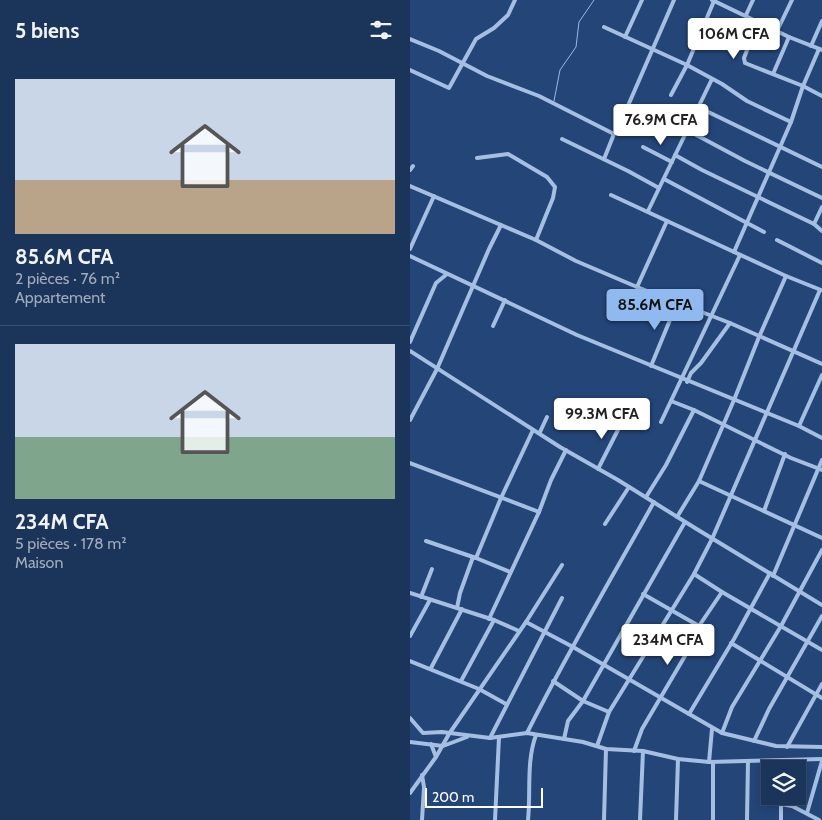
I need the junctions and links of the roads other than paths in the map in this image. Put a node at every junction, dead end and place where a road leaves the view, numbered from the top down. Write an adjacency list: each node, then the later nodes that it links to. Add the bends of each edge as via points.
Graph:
1 (515, 0): 18 (street, via 508,15 476,39)
2 (642, 0): 12 (street)
3 (674, 0): 16 (street)
4 (713, 0): 7 (street); 19 (street)
5 (753, 0): 7 (street)
6 (792, 0): 11 (street)
7 (746, 15): 9 (street)
8 (822, 21): 15 (street)
9 (758, 22): 11 (street); 21 (street, via 744,61)
10 (604, 26): 12 (street)
11 (777, 30): 13 (street)
12 (625, 36): 16 (street)
13 (789, 37): 15 (street); 21 (street)
14 (410, 39): 18 (street)
15 (811, 46): 17 (street)
16 (654, 50): 19 (street); 27 (street)
17 (821, 50): 23 (street)
18 (462, 62): 20 (street, via 449,88); 35 (street, via 614,134)
19 (687, 66): 22 (street); 24 (street)
20 (410, 70)
21 (773, 74): 23 (street)
22 (712, 78): 26 (street); 28 (street, via 747,102)
23 (803, 86): 25 (street); 28 (street)
24 (670, 96)
25 (822, 96)
26 (698, 107): 29 (street); 31 (street)
27 (627, 108)
28 (790, 122): 31 (street)
29 (687, 130): 33 (street); 40 (street)
30 (562, 139): 35 (street)
31 (780, 146): 38 (street); 40 (street)
32 (643, 147): 36 (street)
33 (675, 155): 36 (street); 46 (street)
34 (477, 158): 56 (street, via 512,156 547,176 555,187)
35 (604, 159): 43 (street)
36 (672, 162): 41 (street)
37 (413, 166): 39 (street)
38 (822, 167)
39 (410, 170)
40 (768, 172): 46 (street); 47 (street)
41 (664, 179): 43 (street); 51 (street)
42 (410, 186): 45 (street)
43 (659, 188): 49 (street)
44 (611, 195): 49 (street)
45 (434, 196): 53 (street); 58 (street)
46 (757, 198): 51 (street); 52 (street)
47 (822, 198)
48 (822, 207): 52 (street)
49 (648, 211): 50 (street)
50 (667, 221): 59 (street); 66 (street)
51 (746, 222): 55 (street); 59 (street)
52 (814, 224): 54 (street)
53 (501, 225): 56 (street); 65 (street)
54 (822, 231)
55 (764, 232)
56 (536, 240): 66 (street)
57 (777, 240): 62 (street)
58 (410, 250)
59 (734, 252): 60 (street)
60 (740, 255): 64 (street); 70 (street)
61 (410, 256): 63 (street)
62 (822, 263)
63 (446, 274): 65 (street); 74 (street, via 436,283)
64 (786, 276): 67 (street); 73 (street)
65 (473, 286): 68 (street); 79 (street)
66 (637, 288): 69 (street)
67 (821, 290): 76 (street)
68 (505, 300): 72 (street); 78 (street, via 558,327)
69 (678, 303): 70 (street); 78 (street)
70 (711, 316): 71 (street); 81 (street)
71 (730, 323): 73 (street); 82 (street, via 702,363 690,373)
72 (493, 326)
73 (759, 337): 76 (street); 83 (street)
74 (410, 342)
75 (410, 351): 79 (street)
76 (794, 353): 77 (street); 86 (street)
77 (822, 364)
78 (651, 366): 81 (street)
79 (437, 369): 88 (street); 93 (street)
80 (822, 375): 92 (street)
81 (682, 379): 82 (street); 84 (street)
82 (687, 382): 83 (street)
83 (734, 400): 86 (street); 91 (street)
84 (672, 401): 85 (street); 90 (street)
85 (694, 410): 91 (street); 106 (street)
86 (766, 414): 92 (street); 96 (street)
87 (548, 417): 94 (street)
88 (410, 420)
89 (622, 420): 101 (street)
90 (661, 422)
91 (724, 424): 96 (street); 103 (street)
92 (798, 426): 95 (street)
93 (533, 430): 94 (street); 107 (street)
94 (540, 432): 97 (street)
95 (822, 438)
96 (756, 439): 98 (street); 105 (street)
97 (566, 450): 101 (street); 110 (street)
98 (785, 454): 102 (street); 109 (street)
99 (822, 460): 102 (street)
100 (410, 464): 107 (street)
101 (598, 469): 104 (street)
102 (820, 469): 114 (street)
103 (699, 481): 105 (street); 111 (street)
104 (629, 487): 106 (street); 113 (street)
105 (730, 496): 109 (street); 116 (street)
106 (646, 497): 108 (street)
107 (501, 498): 110 (street); 119 (street)
108 (654, 502): 111 (street); 146 (street)
109 (764, 511): 114 (street)
110 (540, 512): 122 (street)
111 (677, 517): 112 (street)
112 (685, 522): 116 (street); 128 (street)
113 (605, 524)
114 (796, 525): 115 (street); 124 (street)
115 (822, 538)
116 (712, 539): 123 (street); 124 (street)
117 (426, 541): 119 (street)
118 (822, 550): 125 (street)
119 (475, 558): 122 (street); 134 (street, via 460,593)
120 (562, 565): 138 (street)
121 (432, 569): 129 (street)
122 (510, 572): 137 (street)
123 (694, 574): 126 (street); 135 (street)
124 (771, 574): 125 (street); 133 (street)
125 (800, 591): 132 (street); 140 (street)
126 (722, 592): 133 (street); 139 (street)
127 (410, 593): 129 (street)
128 (643, 594): 135 (street); 150 (street)
129 (421, 597): 131 (street)
130 (562, 598): 142 (street)
131 (430, 600): 134 (street); 143 (street)
132 (822, 604)
133 (750, 608): 140 (street); 145 (street)
134 (459, 609): 137 (street); 151 (street)
135 (670, 610): 139 (street); 153 (street)
136 (822, 616): 144 (street)
137 (491, 619): 141 (street); 154 (street)
138 (526, 622): 141 (street); 142 (street)
139 (699, 626): 160 (street)
140 (781, 626): 144 (street); 149 (street)
141 (519, 632): 157 (street)
142 (545, 633): 146 (street); 162 (street)
143 (410, 636)
144 (808, 642): 147 (street); 152 (street)
145 (731, 643): 149 (street); 164 (street)
146 (573, 647): 150 (street); 155 (street)
147 (822, 650)
148 (410, 660): 151 (street)
149 (760, 660): 152 (street); 169 (street, via 732,707)
150 (603, 666): 153 (street); 161 (street)
151 (432, 668): 154 (street)
152 (788, 677): 158 (street); 177 (street)
153 (630, 680): 160 (street); 163 (street)
154 (460, 681): 157 (street)
155 (553, 681): 161 (street); 168 (street)
156 (822, 684): 158 (street)
157 (479, 689): 162 (street); 170 (street)
158 (816, 695): 159 (street); 182 (street)
159 (822, 698)
160 (660, 699): 164 (street); 184 (street)
161 (583, 701): 163 (street); 175 (street, via 568,721)
162 (506, 704): 174 (street)
163 (609, 712): 180 (street)
164 (690, 714): 166 (street)
165 (410, 718): 167 (street, via 421,733)
166 (712, 729): 169 (street); 192 (street)
167 (431, 733): 170 (street); 178 (street)
168 (527, 733): 171 (street); 173 (street)
169 (722, 733): 177 (street)
170 (449, 734): 172 (street); 179 (street)
171 (536, 735): 175 (street); 201 (street, via 531,747)
172 (469, 736): 174 (street); 179 (street)
173 (499, 737): 174 (street); 200 (street)
174 (490, 738)
175 (564, 739): 180 (street)
176 (410, 742): 178 (street)
177 (754, 742): 182 (street)
178 (429, 744): 179 (street); 186 (street)
179 (443, 746): 186 (street)
180 (596, 746): 183 (street)
181 (822, 747): 182 (street)
182 (787, 748)
183 (606, 749): 184 (street); 202 (street)
184 (634, 750): 185 (street)
185 (643, 751): 187 (street); 203 (street)
186 (436, 757): 193 (street)
187 (678, 759): 192 (street); 204 (street)
188 (806, 760): 189 (street)
189 (822, 760): 197 (street)
190 (748, 761): 191 (street); 192 (street); 206 (street)
191 (761, 761)
192 (711, 762): 205 (street)
193 (422, 775): 194 (street); 199 (street)
194 (410, 793)
195 (781, 805): 207 (street)
196 (789, 805): 197 (street)
197 (807, 813): 198 (street)
198 (815, 819): 208 (street)
199 (422, 820)
200 (495, 820)
201 (528, 820)
202 (604, 820)
203 (640, 820)
204 (676, 820)
205 (713, 820)
206 (747, 820)
207 (781, 820)
208 (820, 820)

